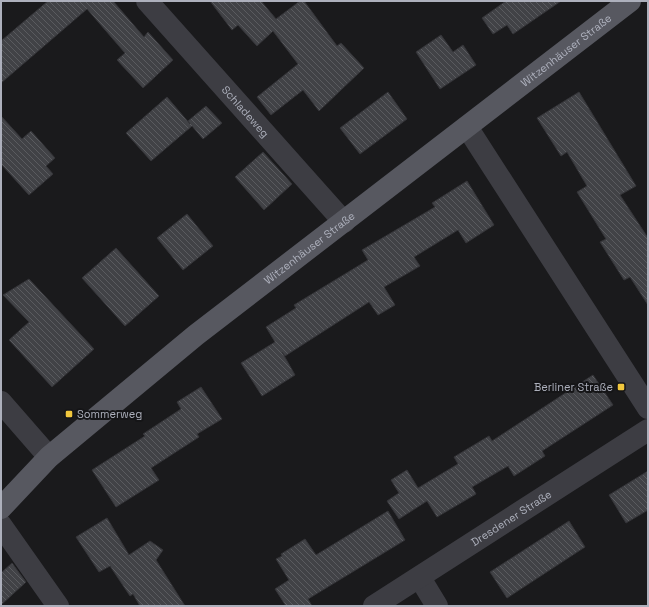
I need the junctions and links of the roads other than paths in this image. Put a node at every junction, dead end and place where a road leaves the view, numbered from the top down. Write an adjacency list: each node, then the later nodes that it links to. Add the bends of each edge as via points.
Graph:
1 (147, 1): 4 (street, Schladeweg)
2 (630, 1): 3 (main road, Witzenhäuser Straße)
3 (466, 127): 4 (main road, Witzenhäuser Straße); 6 (street)
4 (344, 222): 8 (main road, Witzenhäuser Straße, via 196,335)
5 (1, 402): 8 (street)
6 (648, 408)
7 (648, 430): 11 (street, Dresdener Straße)
8 (49, 457): 9 (main road, Witzenhäuser Straße)
9 (1, 508)
10 (1, 525): 12 (street)
11 (420, 578): 13 (street, Dresdener Straße); 14 (street)
12 (58, 606)
13 (374, 606)
14 (437, 606)

